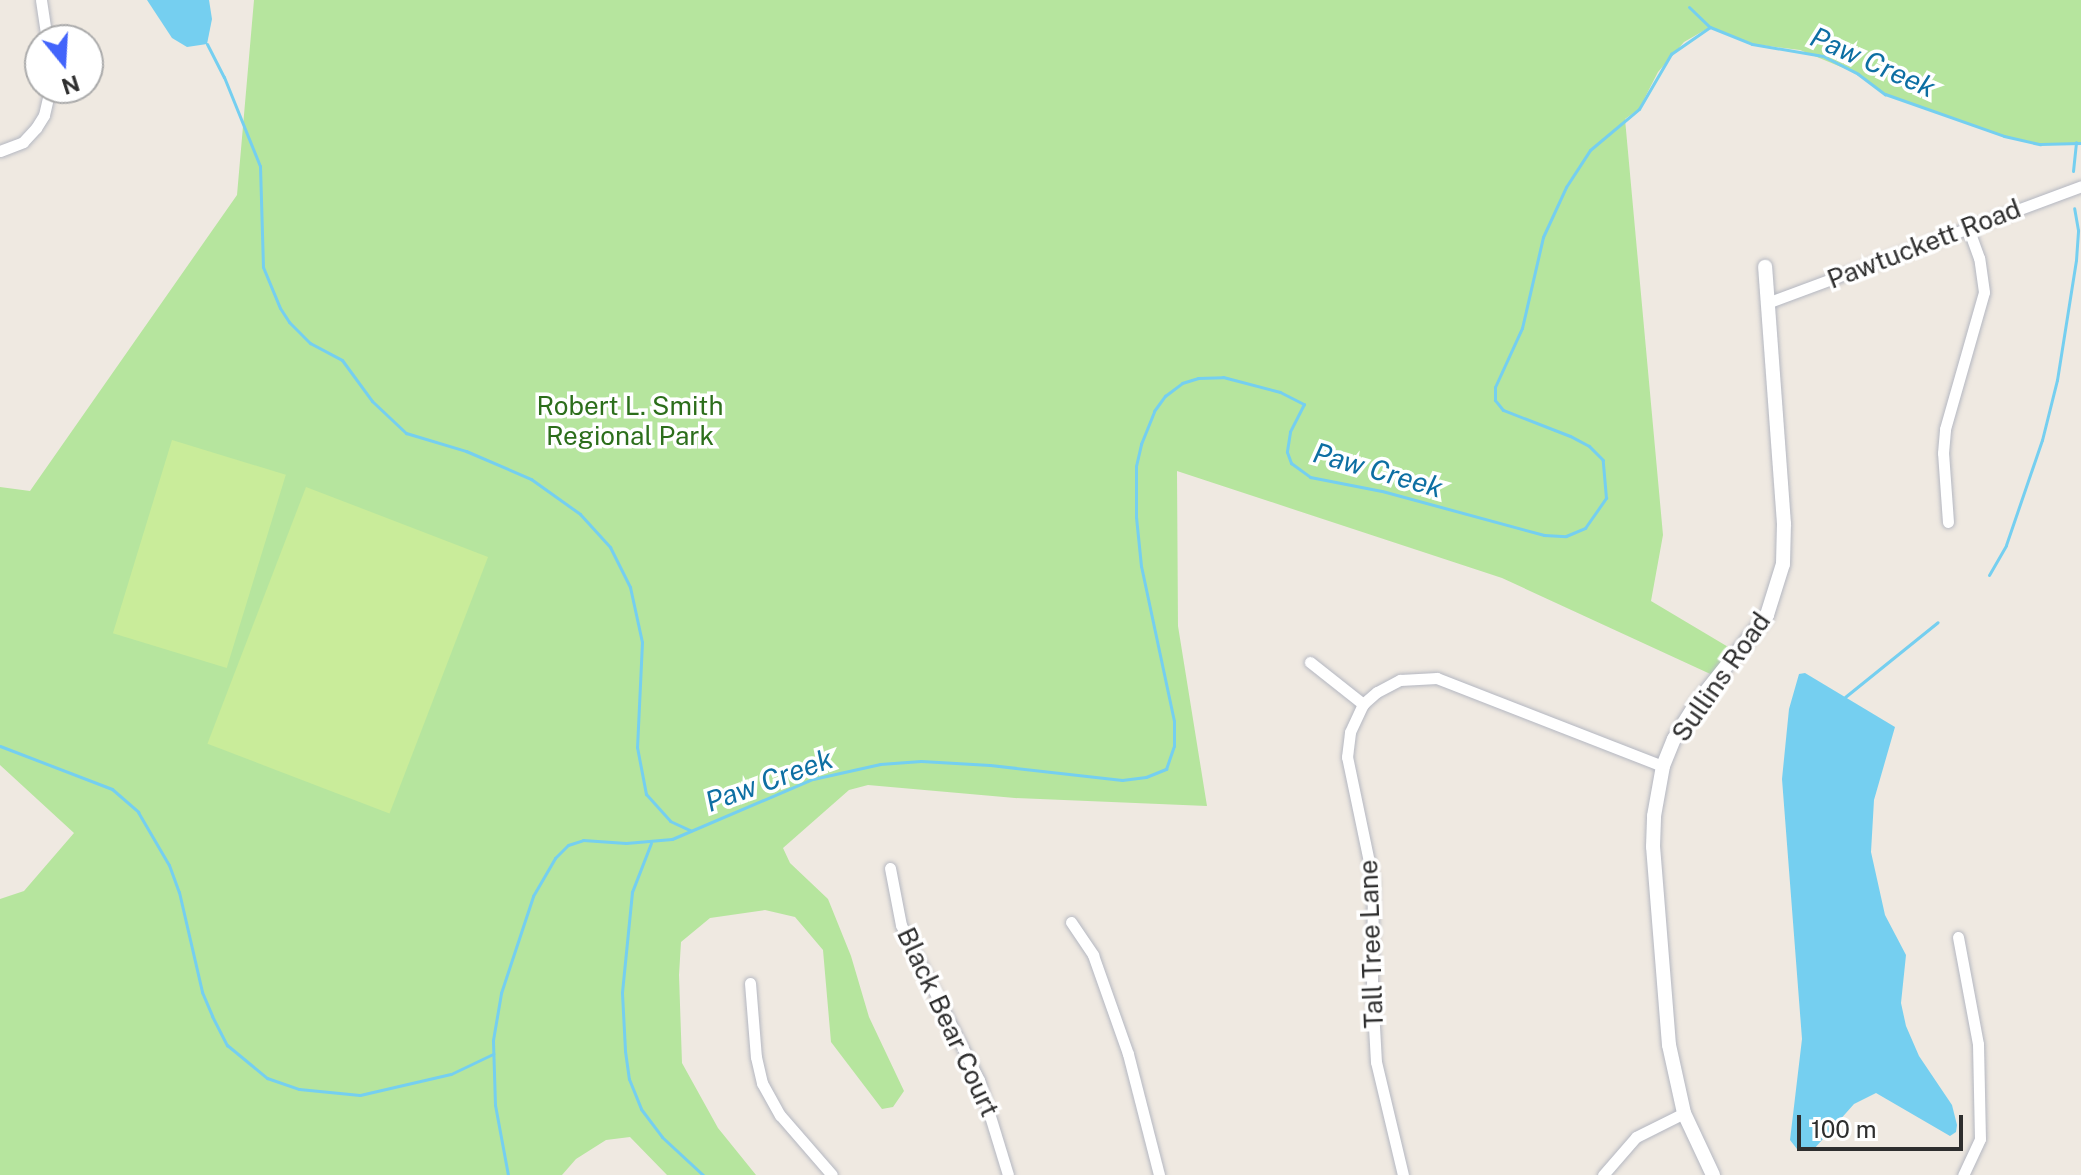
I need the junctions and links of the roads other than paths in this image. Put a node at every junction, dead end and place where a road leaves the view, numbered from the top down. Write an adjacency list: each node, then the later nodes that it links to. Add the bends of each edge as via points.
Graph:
1 (41, 0): 2 (street)
2 (45, 24)
3 (46, 104): 4 (street, via 23,142)
4 (0, 151)
5 (2081, 186): 6 (street, Pawtuckett Road)
6 (1968, 227): 8 (street, Pawtuckett Road); 9 (street, via 1984,292 1945,429)
7 (1765, 267): 8 (street, Sullins Road)
8 (1767, 303): 12 (street, Sullins Road, via 1784,524 1779,582 1756,633 1696,704)
9 (1948, 522)
10 (1310, 662): 11 (street)
11 (1363, 704): 12 (street, via 1400,680 1437,678); 21 (street, Tall Tree Lane, via 1350,732 1347,757 1373,881 1376,1062)
12 (1663, 766): 17 (street, Sullins Road, via 1653,847 1669,1045)
13 (890, 868): 19 (street, Black Bear Court, via 901,925 979,1080)
14 (1071, 922): 20 (street, via 1093,955 1119,1028)
15 (1958, 937): 24 (street, via 1978,1044 1980,1139)
16 (750, 983): 18 (street, via 762,1083 780,1115)
17 (1684, 1113): 22 (street, via 1636,1137); 23 (street, Sullins Road)
18 (832, 1175)
19 (1008, 1175)
20 (1159, 1175)
21 (1403, 1175)
22 (1603, 1175)
23 (1713, 1175)
24 (1963, 1175)

